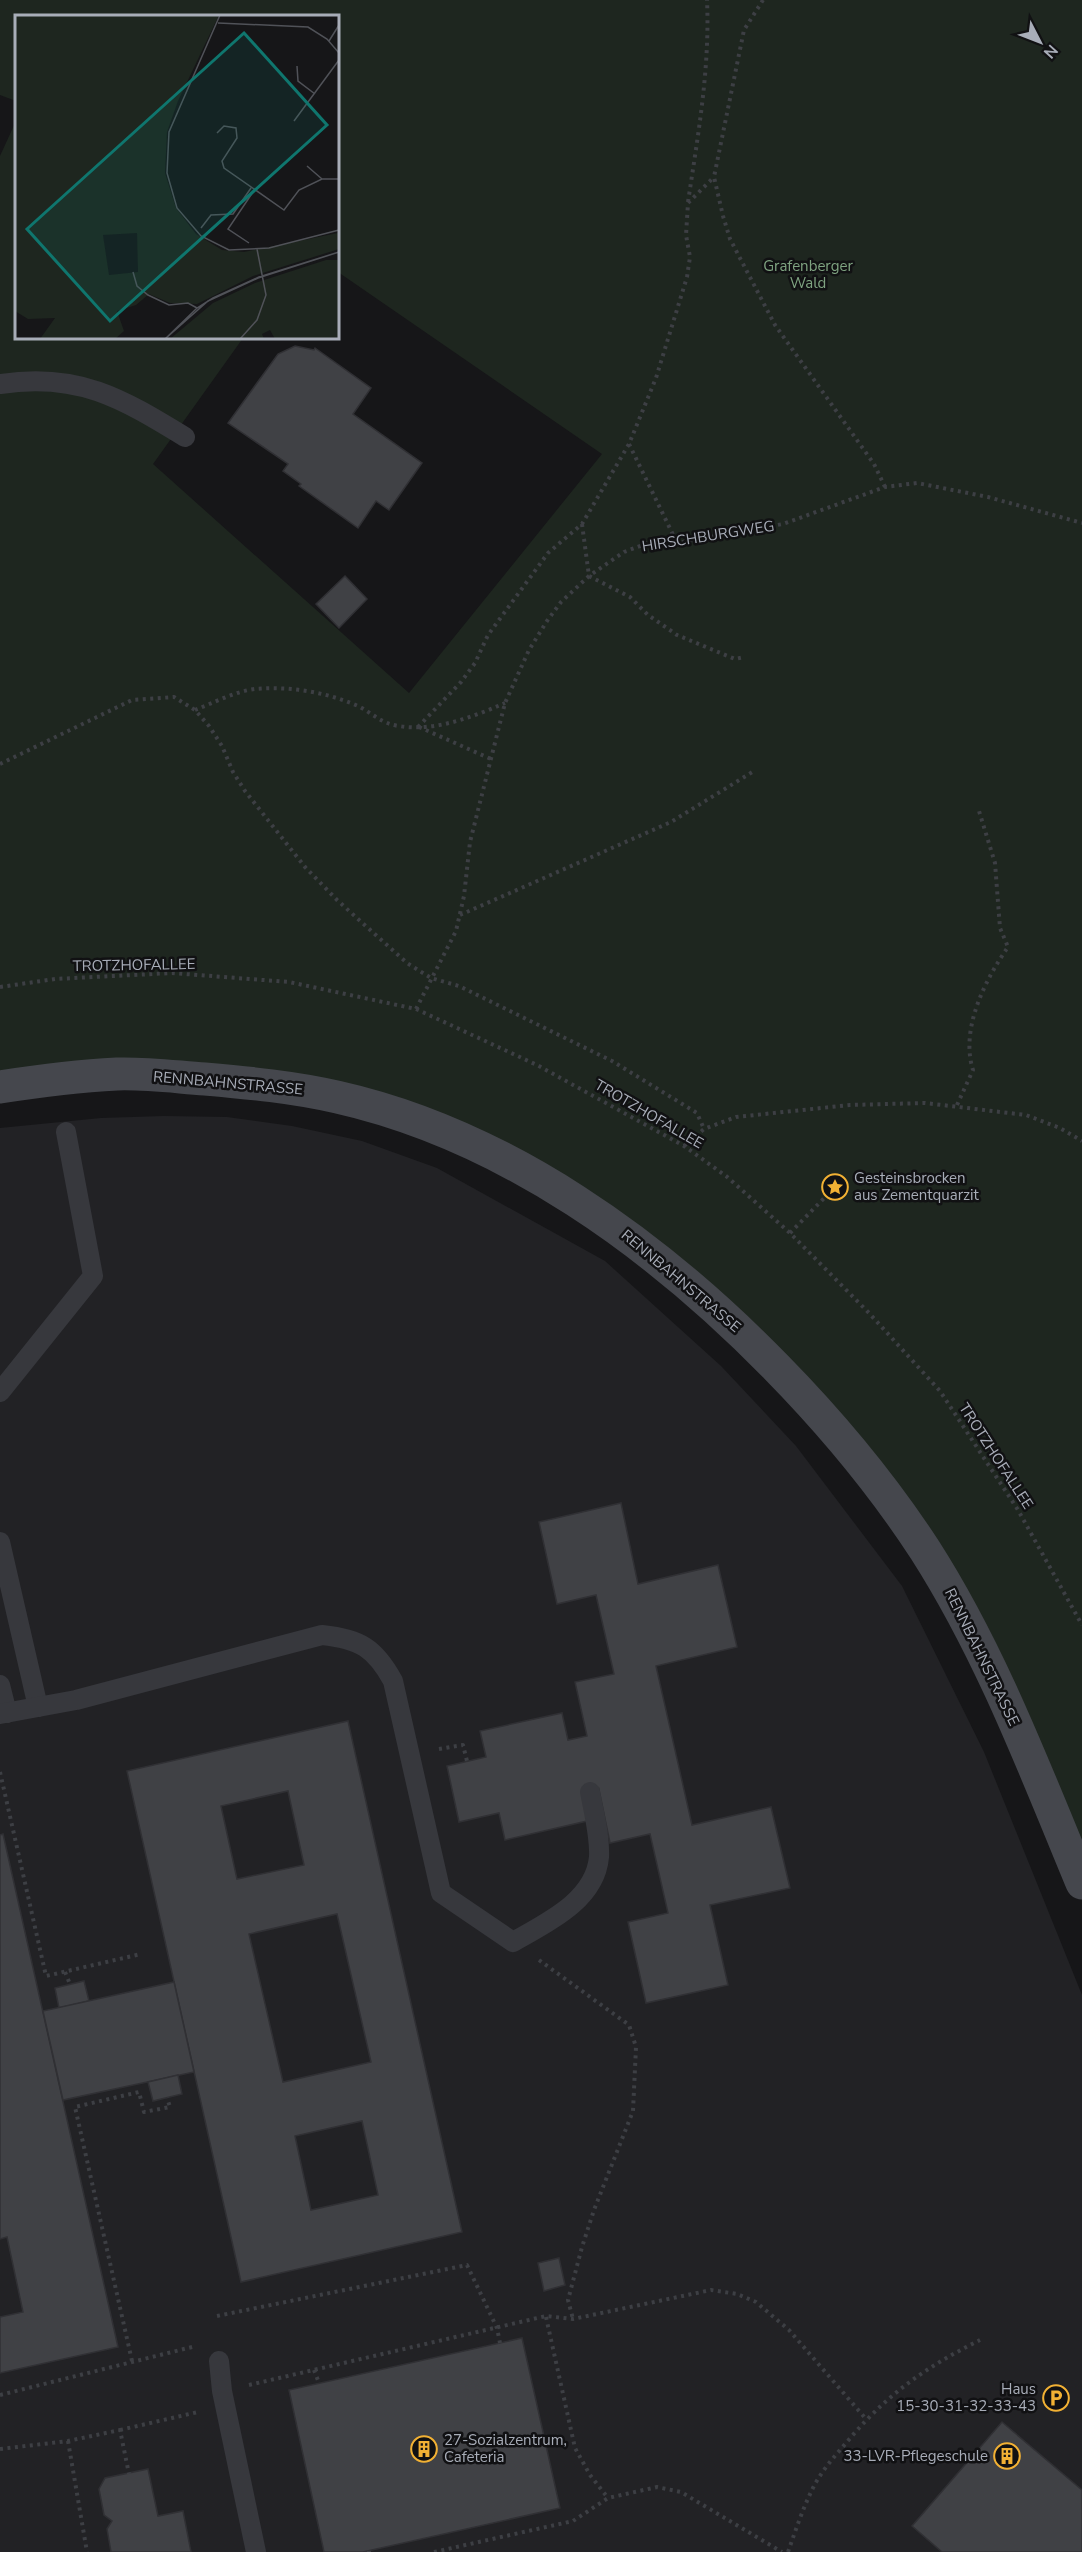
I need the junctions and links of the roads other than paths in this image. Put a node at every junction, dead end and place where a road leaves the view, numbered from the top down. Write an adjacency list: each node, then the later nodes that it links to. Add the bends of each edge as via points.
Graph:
1 (0, 384): 2 (lane, via 70,383 118,397)
2 (185, 437)
3 (0, 1087): 11 (street, RENNBAHNSTRASSE, via 119,1074 259,1083 340,1097 434,1127 482,1149 585,1206 641,1245 698,1291 793,1384 906,1521 954,1597 1019,1732)
4 (66, 1132): 5 (lane, via 93,1276)
5 (0, 1392)
6 (0, 1542): 8 (lane)
7 (0, 1685): 9 (lane)
8 (38, 1707): 9 (lane); 10 (lane, via 322,1635 345,1637 368,1647 382,1660 393,1682 441,1893 513,1942 562,1914 594,1876 599,1858)
9 (3, 1714)
10 (590, 1792)
11 (1082, 1882)
12 (219, 2361): 13 (lane)
13 (256, 2552)

